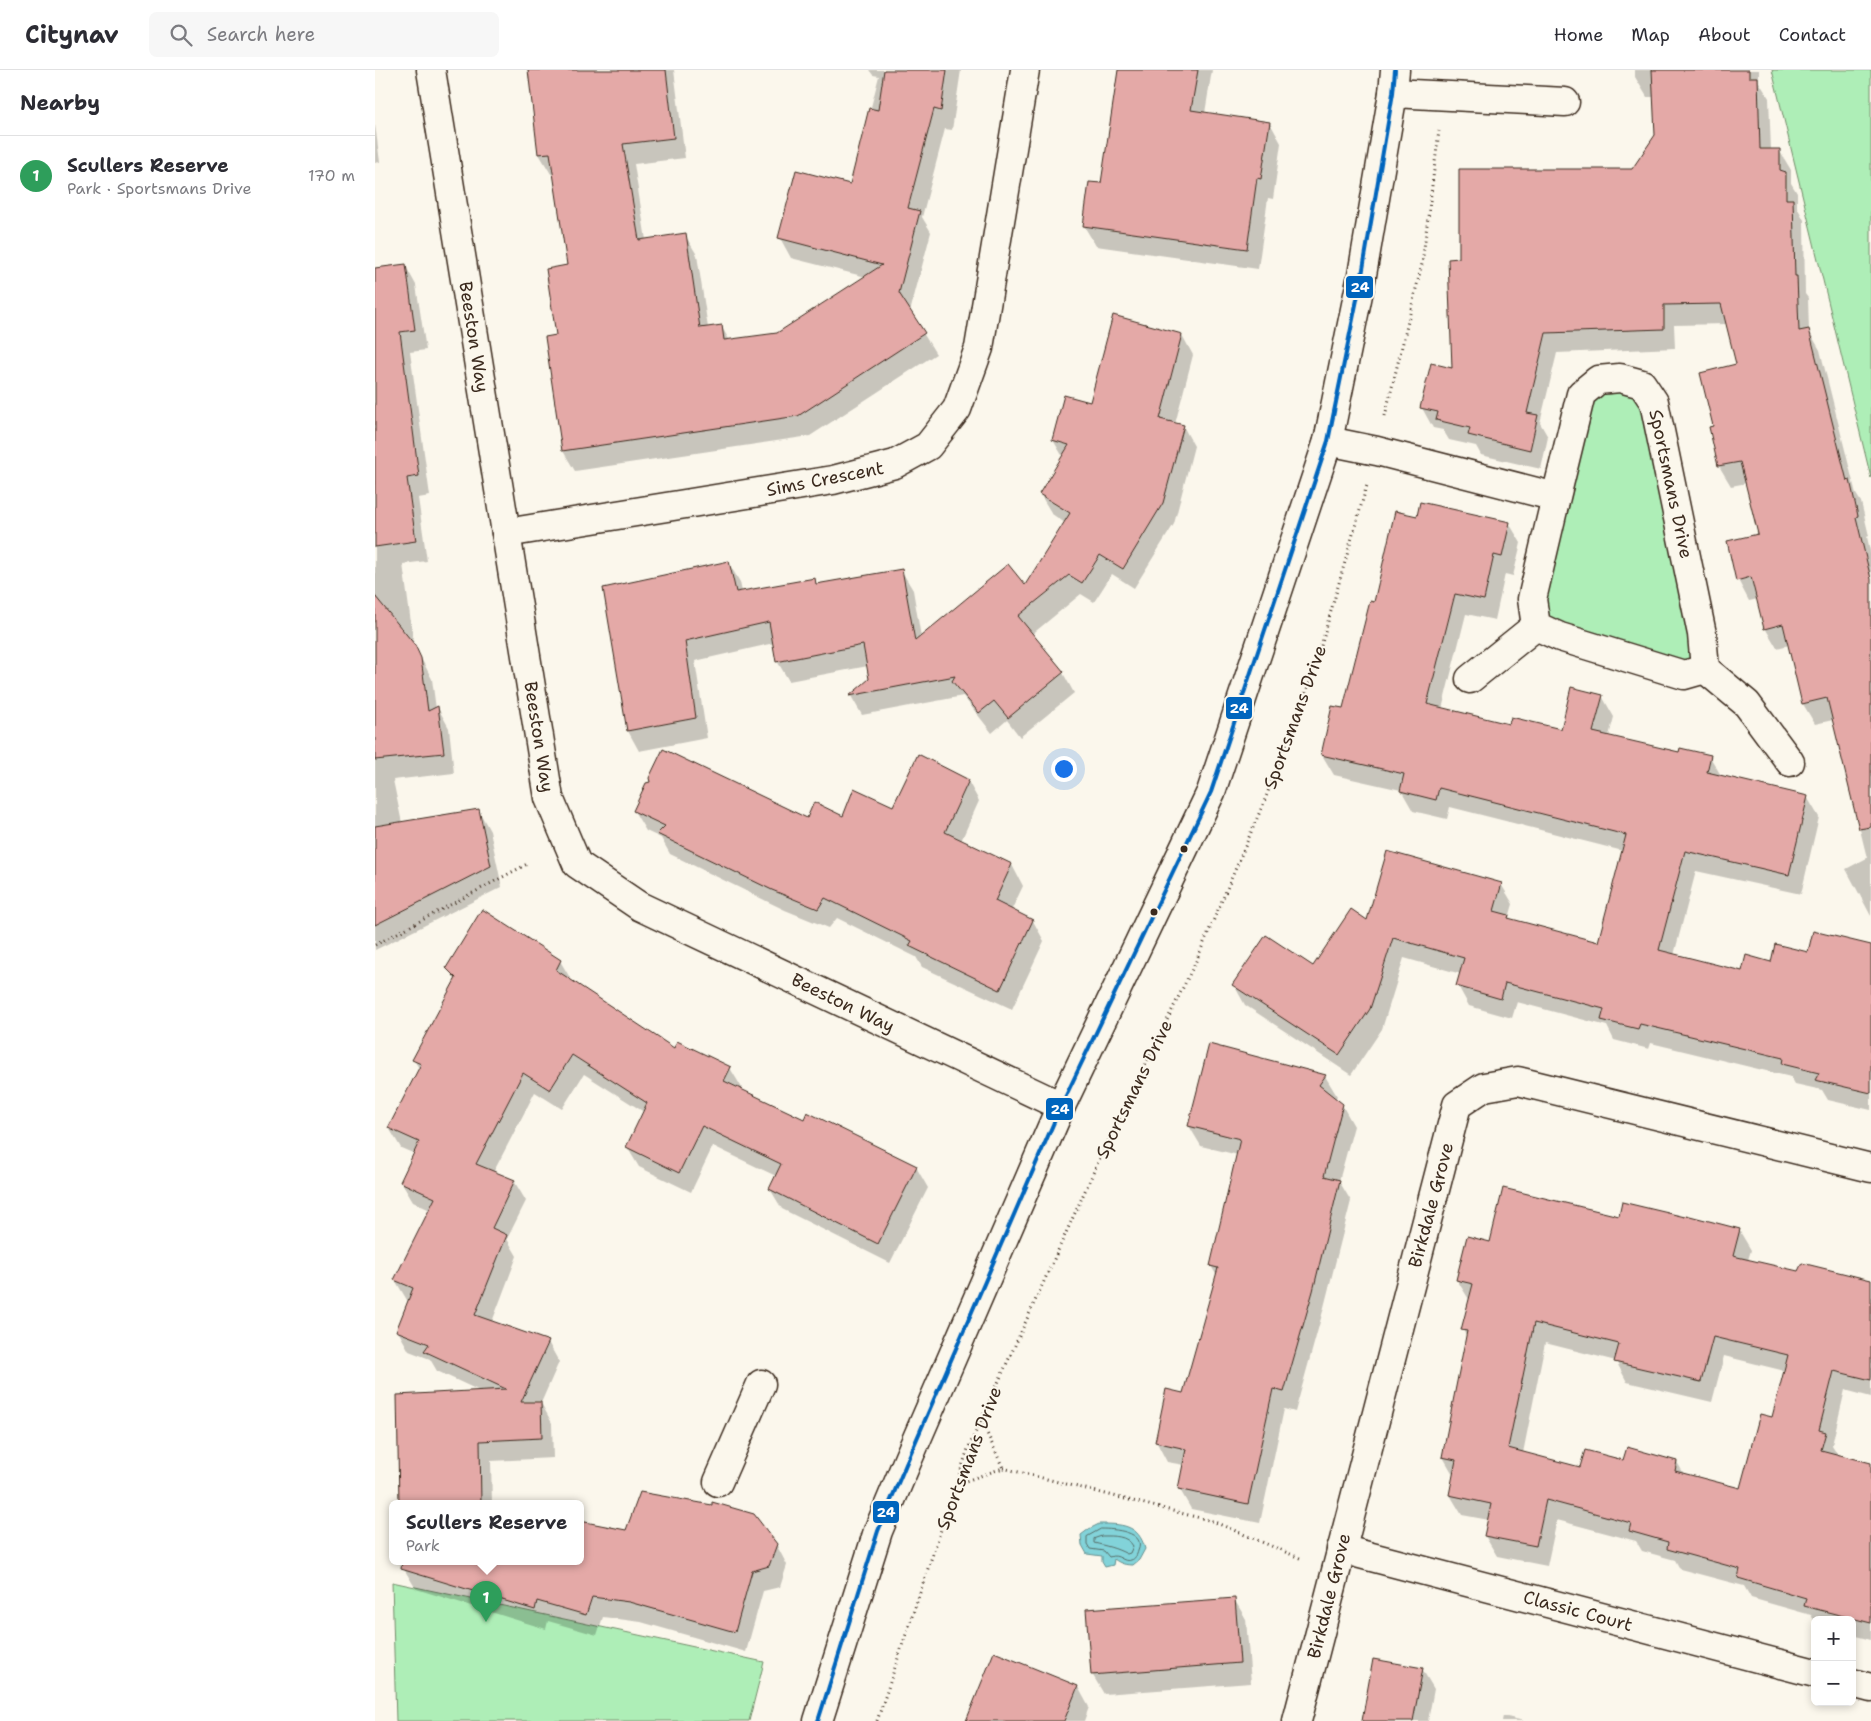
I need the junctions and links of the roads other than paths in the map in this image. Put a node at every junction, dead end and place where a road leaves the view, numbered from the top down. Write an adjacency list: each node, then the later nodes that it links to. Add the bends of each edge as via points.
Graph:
1 (431, 70): 7 (street, Beeston Way)
2 (1025, 70): 7 (street, Sims Crescent, via 979,348 957,408 928,446 895,464 833,480)
3 (1394, 81): 4 (street, via 1443,95); 5 (street, via 1362,275)
4 (1565, 102)
5 (1328, 441): 6 (street); 12 (street, via 1211,792)
6 (1556, 498): 8 (street, Sportsmans Drive, via 1532,599); 9 (street, Sportsmans Drive, via 1581,394 1598,380 1620,378 1642,384 1654,402 1702,634)
7 (506, 533): 12 (street, Beeston Way, via 549,798 577,864 639,906)
8 (1536, 626): 9 (street, via 1560,638 1684,675); 10 (street)
9 (1705, 669): 11 (street, via 1747,704)
10 (1470, 679)
11 (1791, 762)
12 (1061, 1106): 20 (street, via 878,1531)
13 (1871, 1168): 16 (street, Birkdale Grove, via 1518,1081 1484,1087 1457,1105)
14 (761, 1384): 15 (street)
15 (718, 1482)
16 (1341, 1548): 17 (street, Classic Court); 21 (street, Birkdale Grove)
17 (1811, 1672)
18 (1856, 1684): 19 (street)
19 (1871, 1688)
20 (818, 1721)
21 (1297, 1721)

